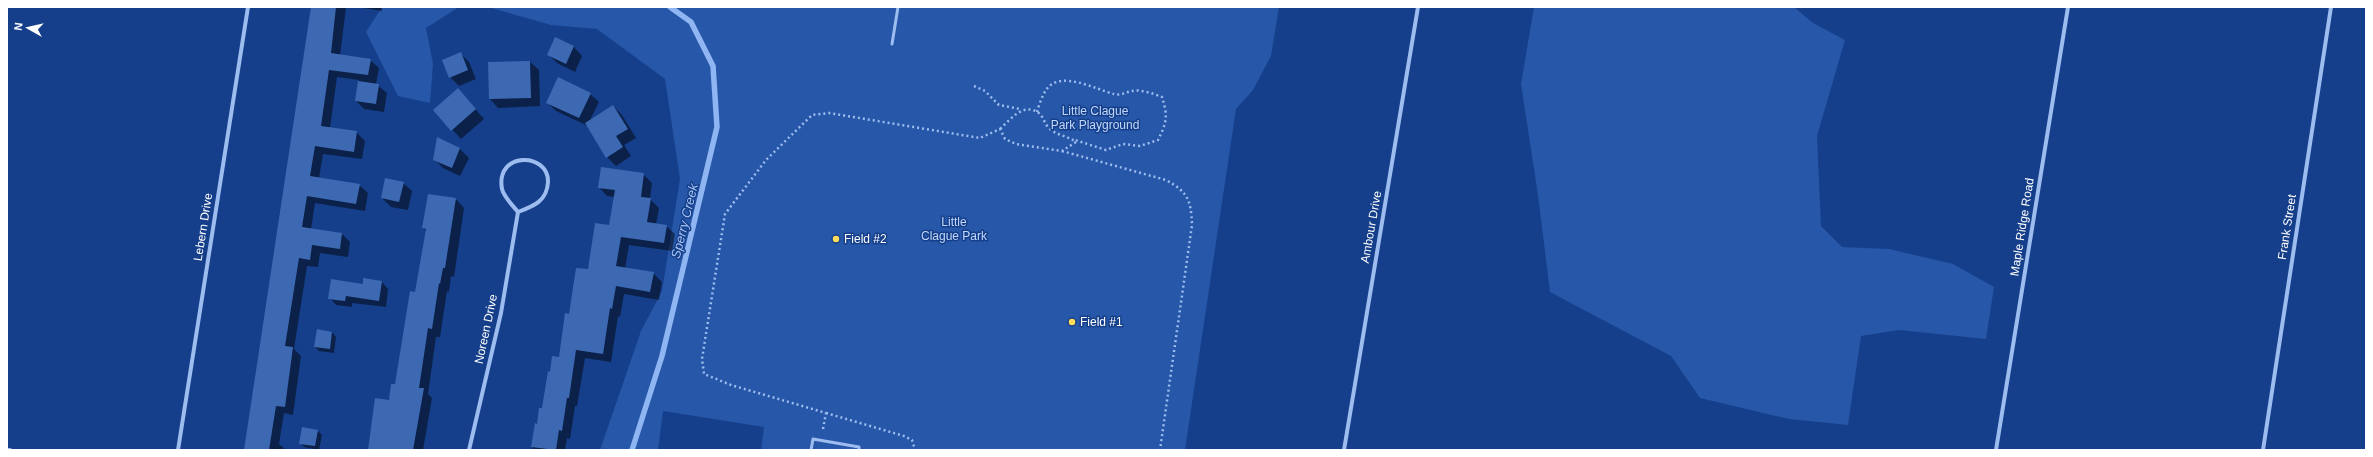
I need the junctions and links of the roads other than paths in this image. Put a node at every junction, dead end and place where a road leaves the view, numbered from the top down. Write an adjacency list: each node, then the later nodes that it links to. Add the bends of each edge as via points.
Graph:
1 (248, 7): 8 (street, Lebern Drive)
2 (898, 7): 6 (lane)
3 (1418, 7): 12 (street, Ambour Drive)
4 (2068, 7): 13 (street, Maple Ridge Road)
5 (2331, 7): 14 (street, Frank Street)
6 (892, 44)
7 (518, 212): 7 (street, via 540,202 547,192 548,178 543,168 533,160 522,159 510,164 502,173 502,190); 9 (street, Noreen Drive, via 501,313)
8 (178, 450)
9 (469, 450)
10 (811, 450): 11 (lane, via 813,439 859,447)
11 (859, 450)
12 (1344, 450)
13 (1996, 450)
14 (2263, 450)

